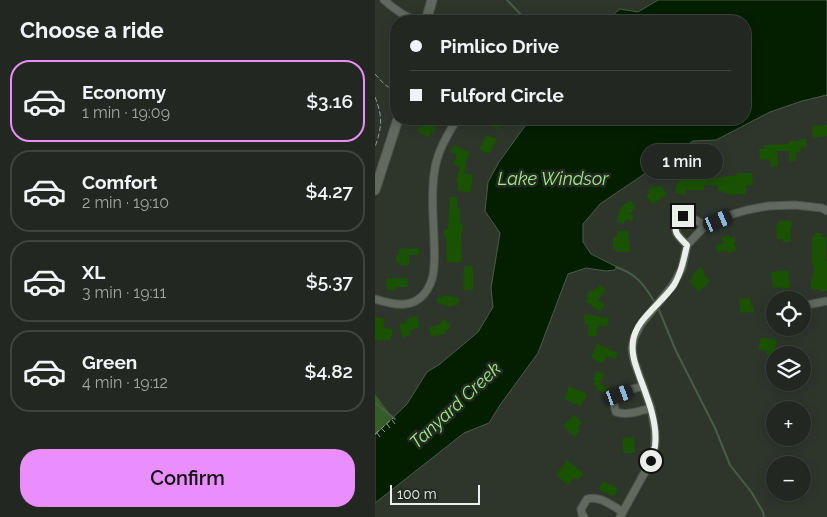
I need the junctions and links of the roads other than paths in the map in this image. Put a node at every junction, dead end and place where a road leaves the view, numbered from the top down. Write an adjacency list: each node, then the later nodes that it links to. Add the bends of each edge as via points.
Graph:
1 (384, 0): 3 (street)
2 (432, 0): 4 (street)
3 (404, 15)
4 (428, 15)
5 (395, 125): 7 (street)
6 (454, 125): 11 (street, via 435,167 435,262 429,286 417,300 407,304)
7 (375, 190)
8 (827, 211): 9 (street, via 795,205 768,206 747,210)
9 (705, 226): 10 (street); 10 (street, via 692,217 676,220 677,235)
10 (687, 245): 14 (street, via 682,268 673,285 633,338 634,361)
11 (375, 299)
12 (827, 301): 13 (street)
13 (811, 304)
14 (643, 386): 15 (street); 15 (street, via 619,395 613,402 614,407 620,414)
15 (651, 408): 16 (street, via 655,431 651,461)
16 (622, 515): 17 (street, via 592,497 583,504)
17 (584, 517)

